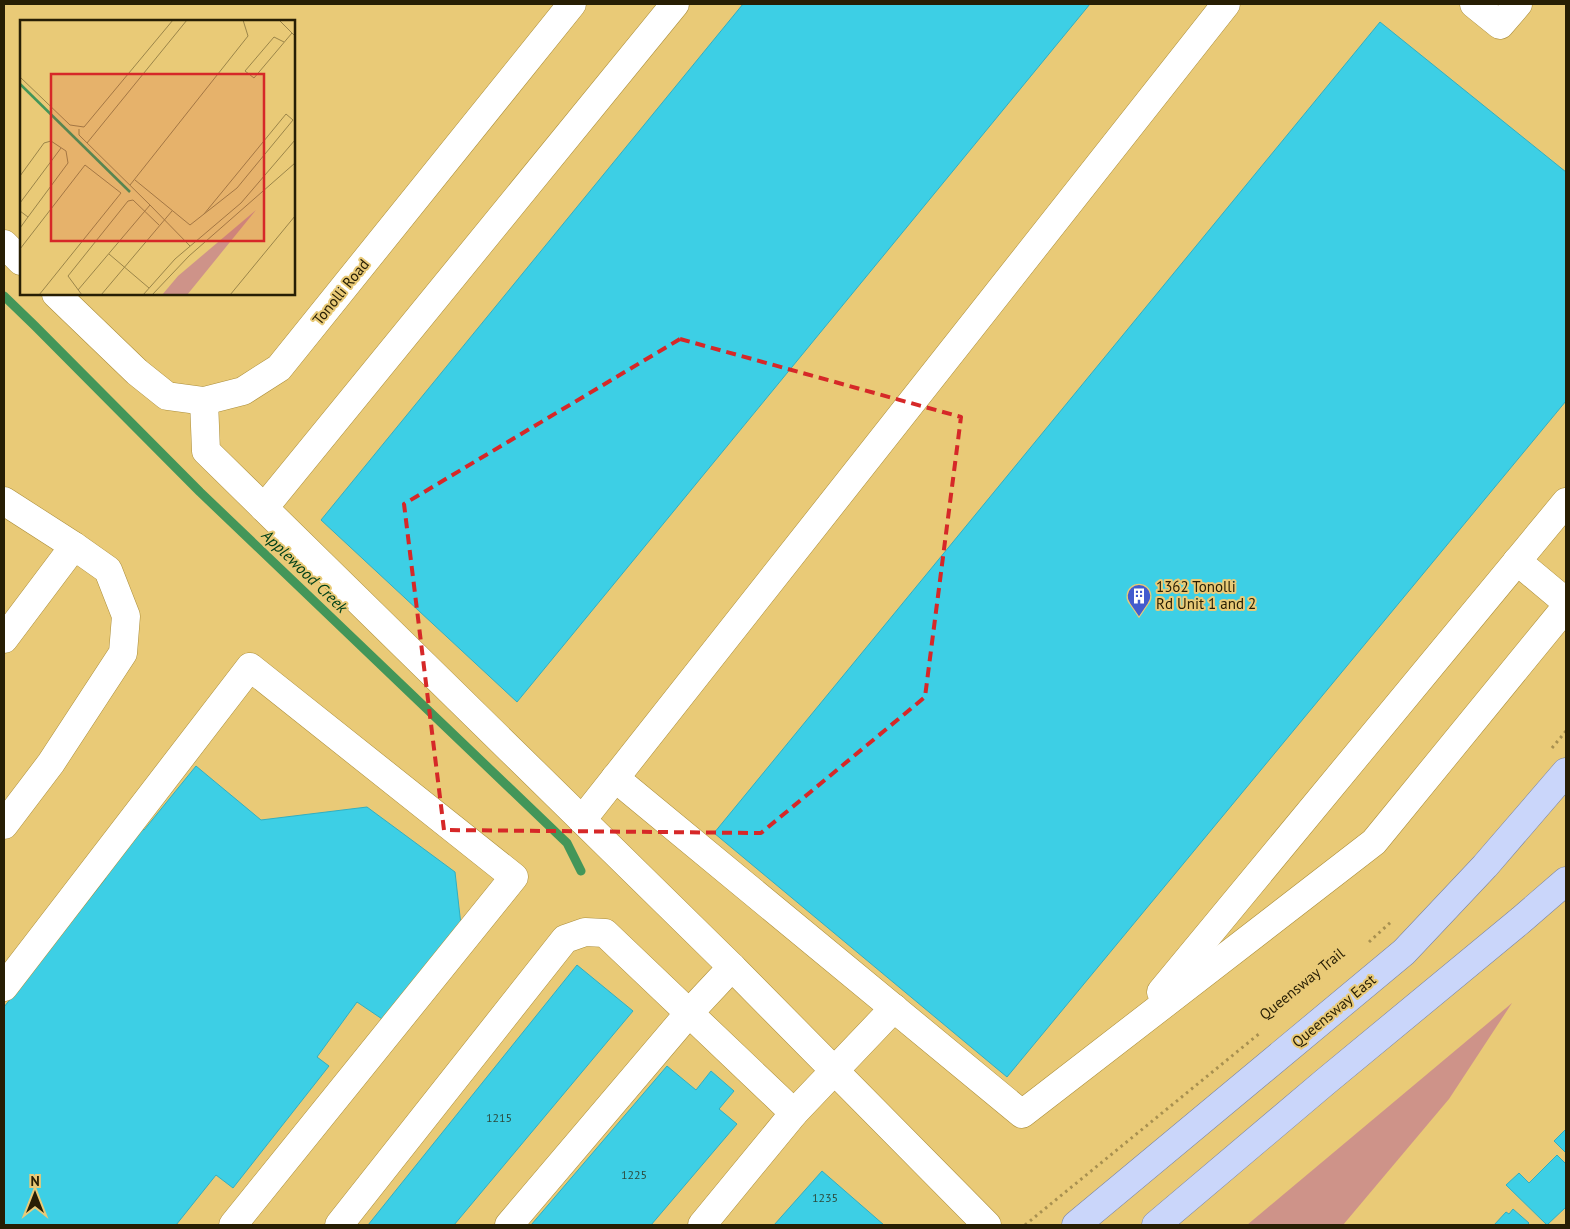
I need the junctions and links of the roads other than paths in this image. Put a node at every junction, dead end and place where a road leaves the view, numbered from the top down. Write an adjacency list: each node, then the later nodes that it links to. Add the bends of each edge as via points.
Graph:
1 (572, 4): 9 (street, Tonolli Road, via 279,368 243,391)
2 (675, 4): 12 (street)
3 (1226, 4): 19 (street)
4 (1474, 4): 5 (street, via 1500,25)
5 (1518, 4)
6 (4, 244): 7 (street)
7 (20, 259)
8 (57, 295): 9 (street, Tonolli Road, via 137,372 167,396)
9 (204, 400): 12 (street, via 206,451)
10 (4, 501): 13 (street)
11 (1566, 502): 14 (street)
12 (264, 508): 20 (street)
13 (74, 546): 17 (street); 21 (street, via 108,570 126,616 123,653 51,763)
14 (1517, 561): 15 (street); 27 (street)
15 (1566, 602)
16 (1566, 608): 27 (street, via 1374,842)
17 (4, 639)
18 (1558, 762): 35 (main road, Queensway East, via 1485,866 1404,952)
19 (615, 778): 20 (street); 25 (street)
20 (582, 820): 23 (street)
21 (4, 825)
22 (1566, 881): 36 (main road)
23 (732, 967): 26 (street); 28 (street)
24 (4, 987): 30 (street, via 250,667 514,878)
25 (894, 1008): 27 (street, via 1022,1114); 28 (street)
26 (689, 1013): 29 (street); 31 (street, via 605,933 585,932 565,939); 32 (street)
27 (1128, 1032)
28 (835, 1072): 29 (street); 34 (street)
29 (794, 1114): 33 (street)
30 (233, 1225)
31 (339, 1225)
32 (509, 1225)
33 (702, 1225)
34 (987, 1225)
35 (1076, 1225)
36 (1156, 1225)

